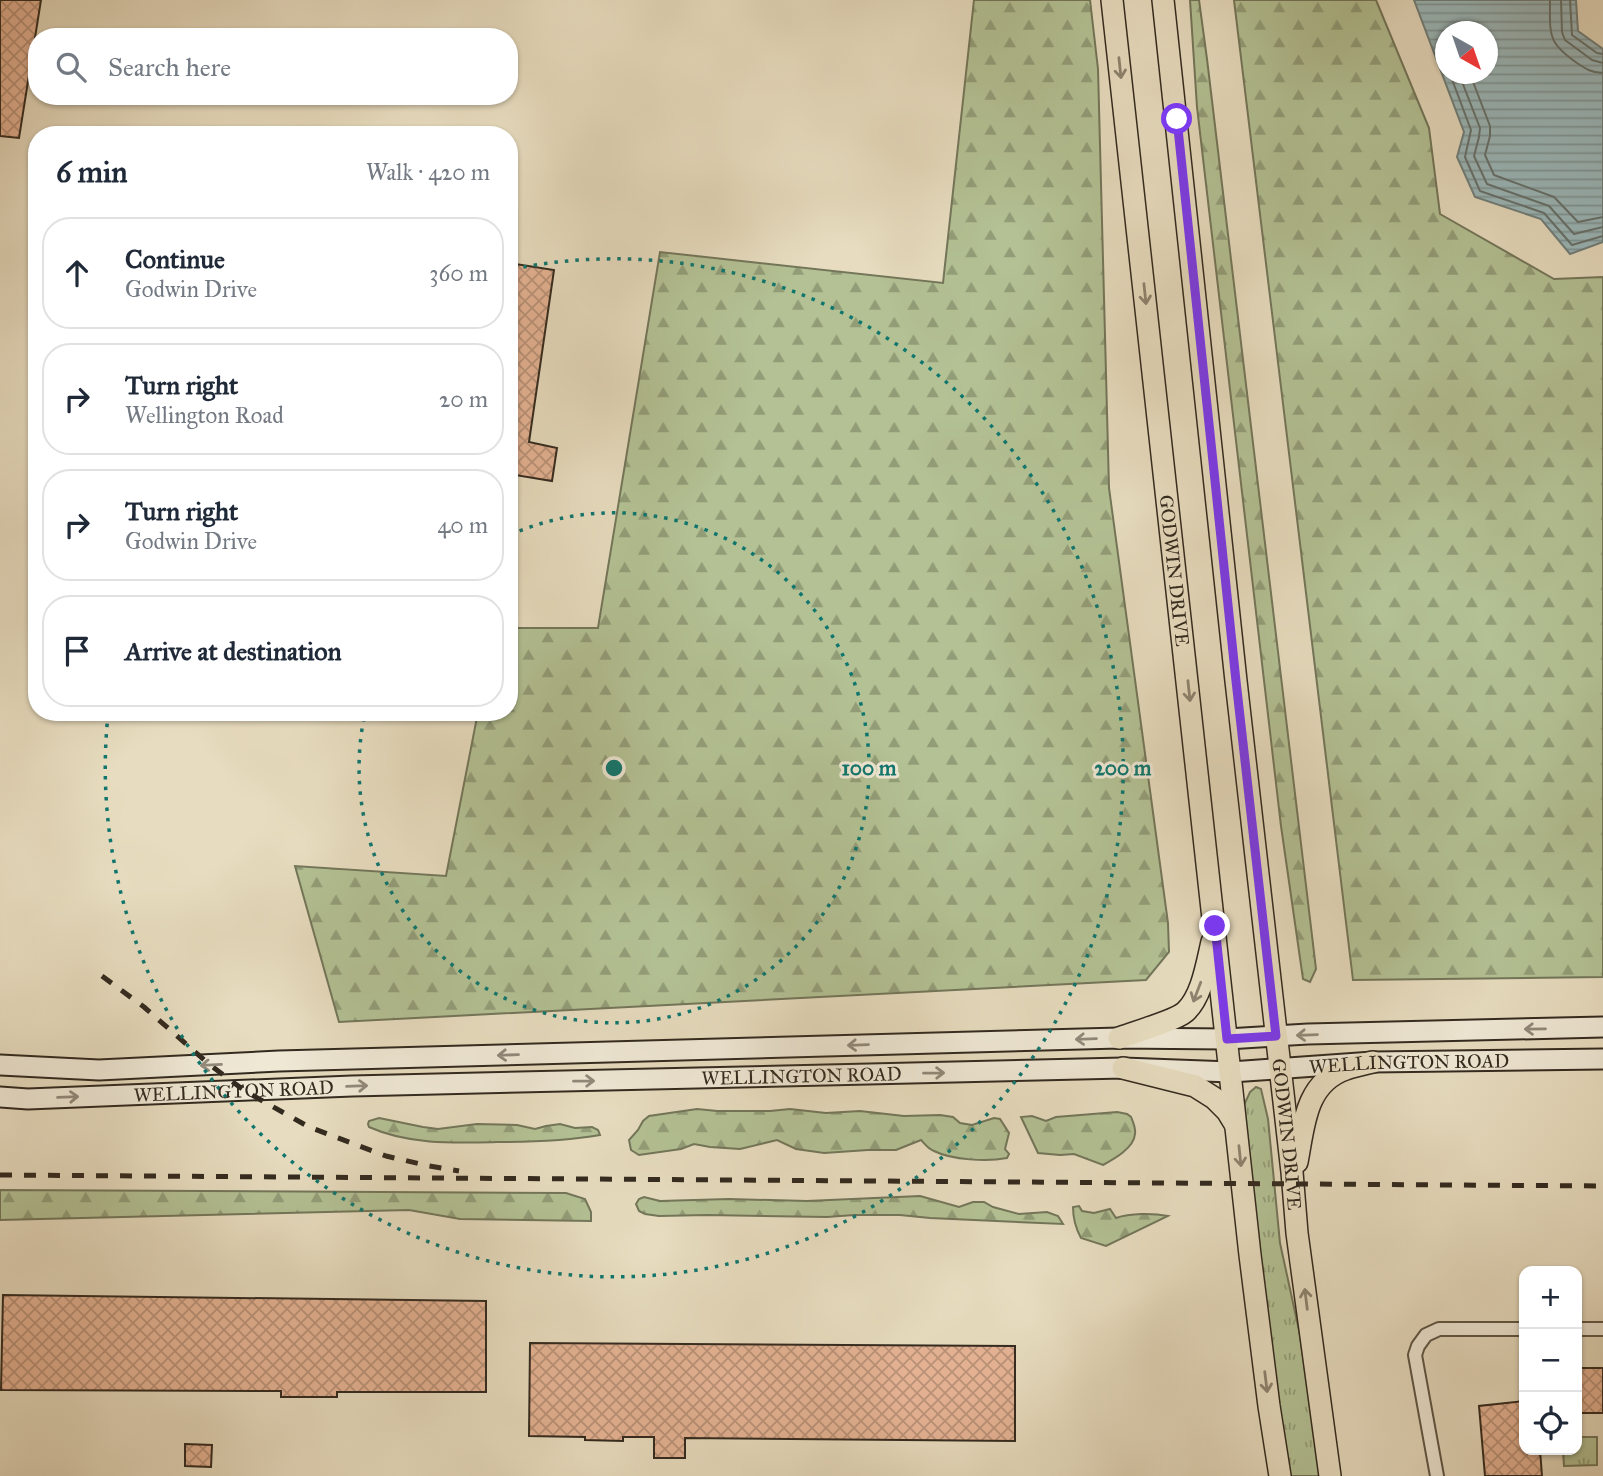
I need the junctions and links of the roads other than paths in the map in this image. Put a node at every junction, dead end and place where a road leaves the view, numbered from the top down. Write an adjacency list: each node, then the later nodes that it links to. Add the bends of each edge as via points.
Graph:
1 (1112, 0): 3 (main road, GODWIN DRIVE, one-way to 3)
2 (1163, 0): 5 (main road, GODWIN DRIVE)
3 (1215, 926): 6 (main road, one-way to 6, via 1193,1004 1183,1014); 7 (main road, GODWIN DRIVE)
4 (1603, 1027): 5 (main road, WELLINGTON ROAD, one-way to 5)
5 (1276, 1036): 7 (main road, WELLINGTON ROAD); 12 (main road, GODWIN DRIVE)
6 (1119, 1038): 7 (main road, WELLINGTON ROAD); 10 (main road, WELLINGTON ROAD, one-way to 10, via 99,1070)
7 (1227, 1039): 13 (main road, GODWIN DRIVE)
8 (1603, 1059): 9 (main road, WELLINGTON ROAD)
9 (1373, 1062): 12 (main road, WELLINGTON ROAD); 16 (main road, via 1336,1073 1314,1093)
10 (0, 1065)
11 (1123, 1068): 13 (main road, WELLINGTON ROAD); 14 (main road, WELLINGTON ROAD, one-way to 11); 15 (main road, via 1195,1086 1214,1098)
12 (1280, 1069): 13 (main road, WELLINGTON ROAD); 16 (main road, GODWIN DRIVE)
13 (1231, 1072): 15 (main road, GODWIN DRIVE)
14 (0, 1097)
15 (1237, 1126): 20 (main road, GODWIN DRIVE, one-way to 20)
16 (1293, 1185): 21 (main road, GODWIN DRIVE, one-way to 16)
17 (1519, 1329): 22 (street, via 1439,1329 1426,1335 1418,1346 1415,1356)
18 (1582, 1329): 19 (street)
19 (1603, 1329)
20 (1280, 1476)
21 (1330, 1476)
22 (1437, 1476)

